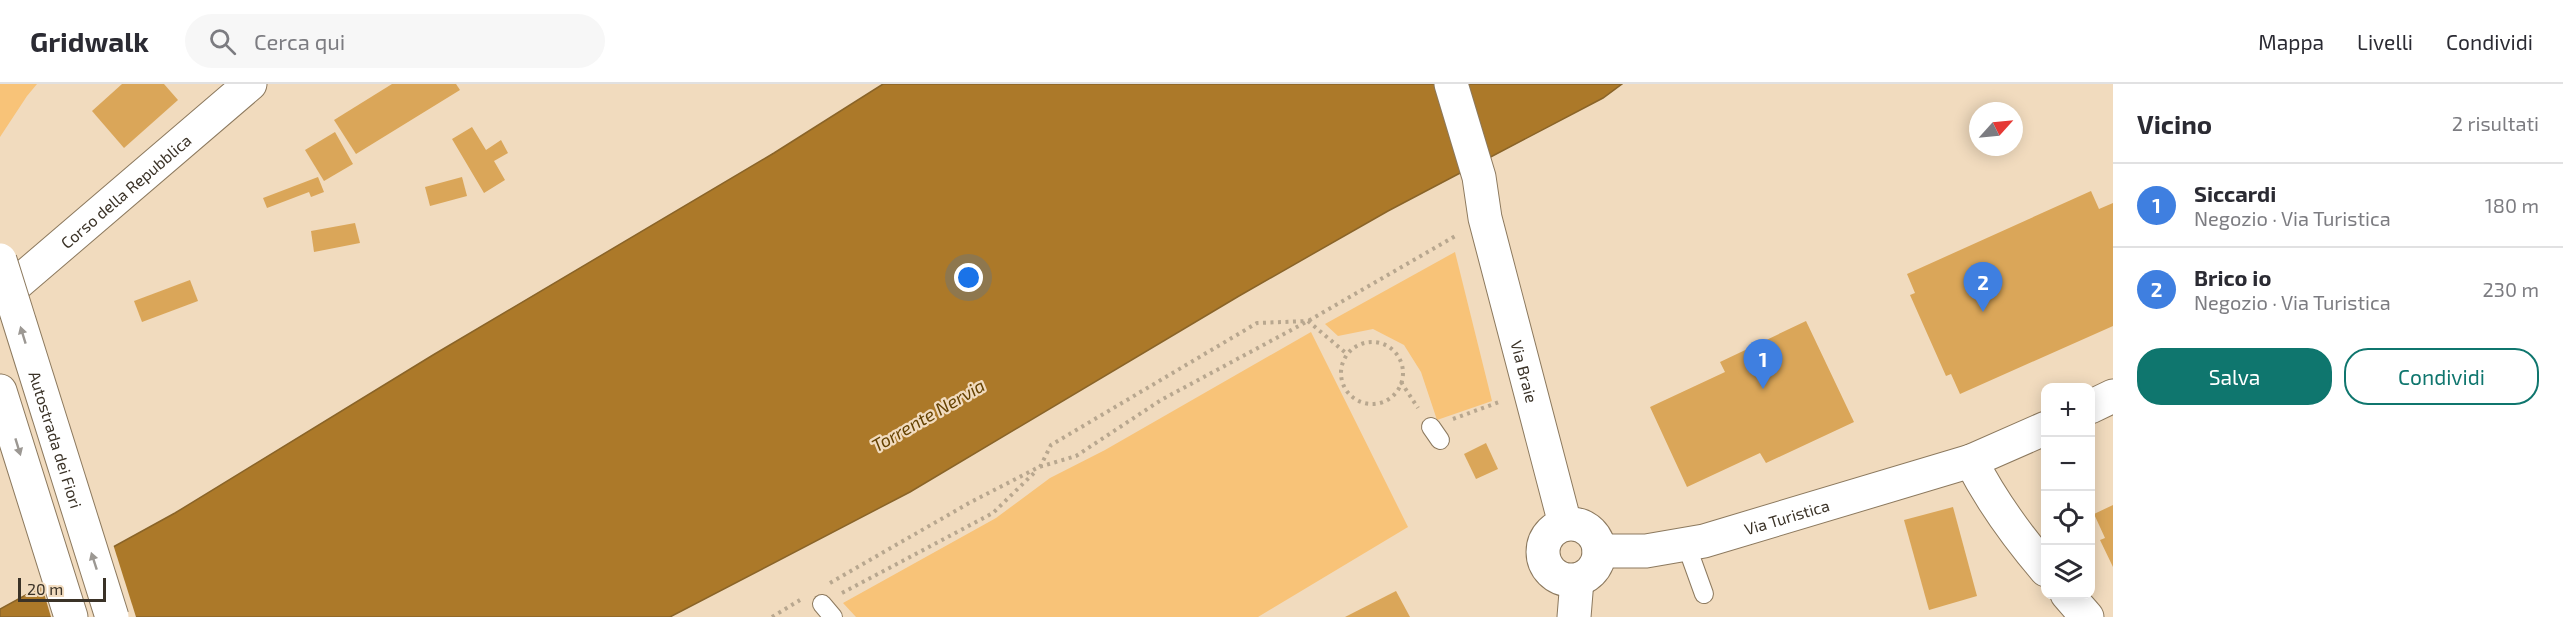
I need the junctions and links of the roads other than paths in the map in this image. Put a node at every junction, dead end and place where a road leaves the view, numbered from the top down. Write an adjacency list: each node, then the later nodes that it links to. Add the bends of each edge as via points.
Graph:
1 (250, 84): 6 (main road, Corso della Repubblica)
2 (1434, 84): 4 (main road)
3 (1451, 84): 4 (main road)
4 (1471, 179): 12 (main road, Via Braie, via 1474,224)
5 (0, 260): 20 (main road, Autostrada dei Fiori, one-way to 5, bridge)
6 (0, 298)
7 (0, 391): 19 (main road, one-way to 19)
8 (2113, 396): 9 (main road)
9 (2095, 405)
10 (2041, 430): 11 (main road, Via Turistica)
11 (1971, 461): 13 (main road, Via Turistica); 15 (main road, via 1984,488)
12 (1565, 524): 14 (main road, via 1584,526 1597,541); 16 (main road, via 1550,532 1542,557 1558,578)
13 (1686, 544): 14 (main road, Via Turistica, via 1646,551); 17 (lane)
14 (1599, 551): 16 (main road, via 1594,569)
15 (2041, 564)
16 (1577, 580): 21 (main road)
17 (1704, 594)
18 (2071, 599): 22 (main road)
19 (71, 617)
20 (112, 617)
21 (1574, 617)
22 (2087, 617)

